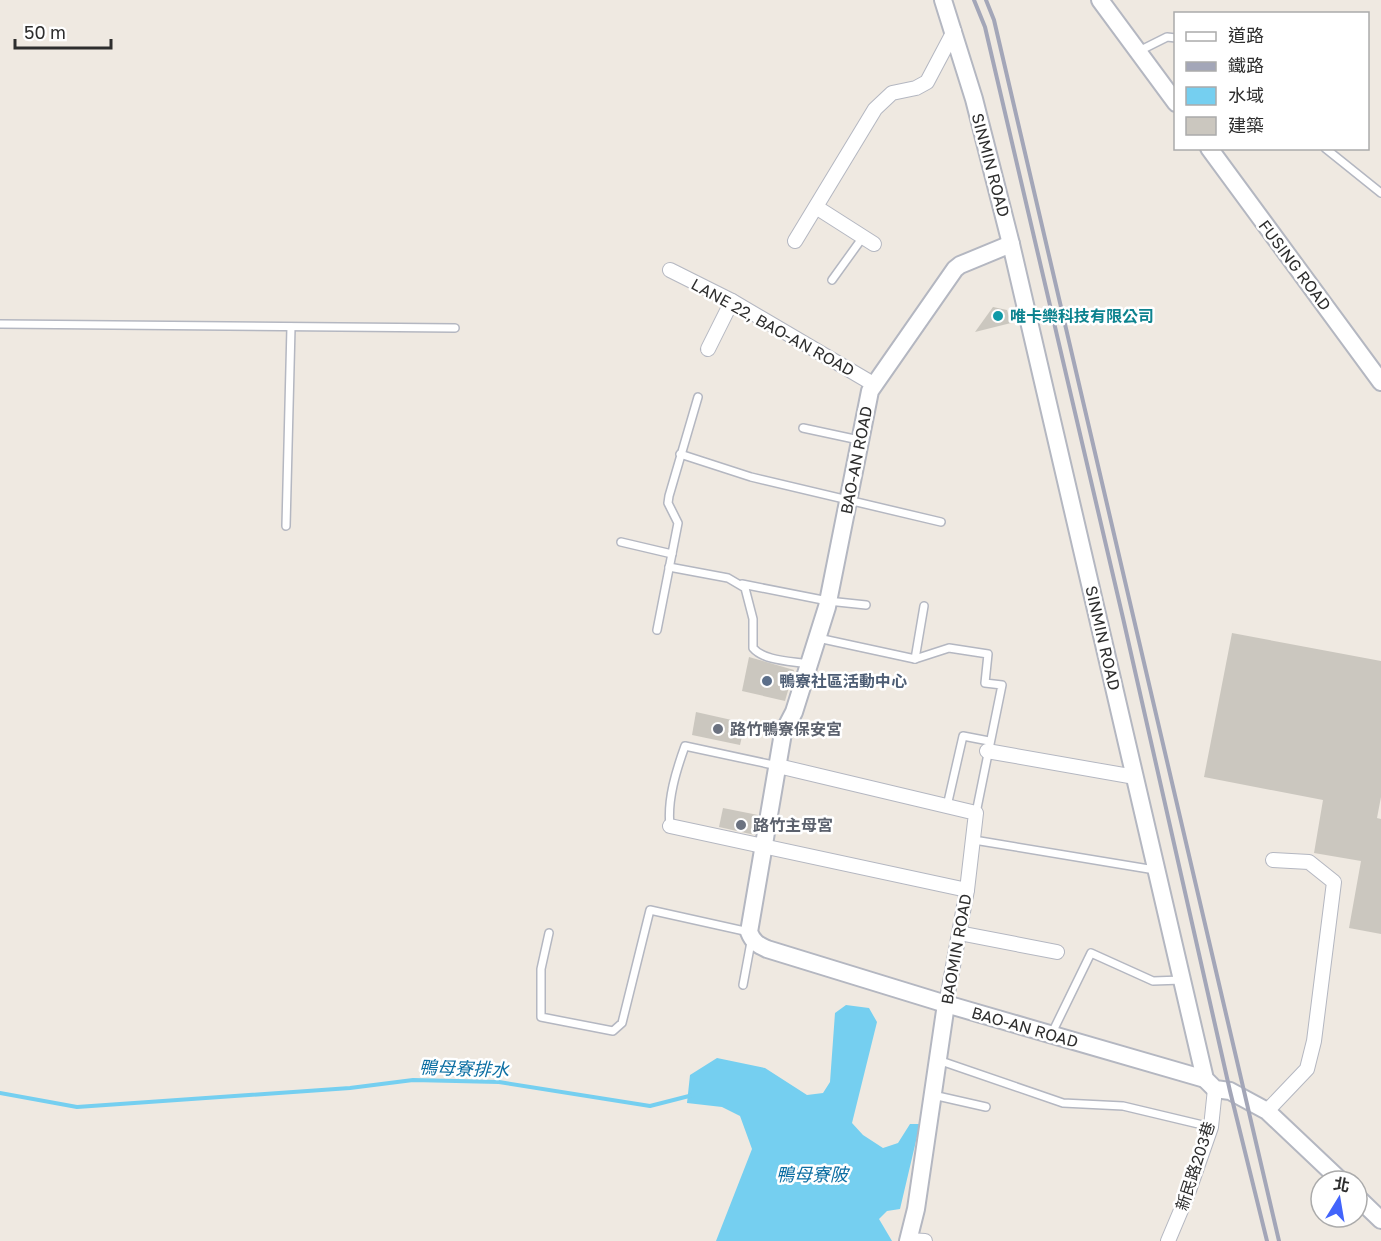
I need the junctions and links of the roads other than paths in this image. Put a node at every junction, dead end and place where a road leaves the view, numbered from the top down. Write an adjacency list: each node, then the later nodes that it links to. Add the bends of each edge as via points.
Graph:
1 (943, 0): 3 (street, SINMIN ROAD)
2 (1100, 0): 5 (street)
3 (954, 31): 10 (street, via 927,82 892,93 875,109); 13 (street, SINMIN ROAD)
4 (1174, 38): 5 (lane, via 1167,37)
5 (1137, 52): 6 (street)
6 (1174, 101)
7 (1210, 150): 21 (street, FUSING ROAD)
8 (1328, 150): 9 (lane)
9 (1380, 191)
10 (816, 207): 11 (street); 12 (street)
11 (795, 240)
12 (868, 241): 15 (lane)
13 (1011, 244): 22 (street, BAO-AN ROAD, via 955,268); 43 (street, SINMIN ROAD)
14 (670, 270): 16 (street, LANE 22, BAO-AN ROAD)
15 (832, 280)
16 (732, 301): 20 (street); 22 (street, LANE 22, BAO-AN ROAD)
17 (0, 324): 18 (lane)
18 (291, 327): 19 (lane); 29 (lane)
19 (455, 328)
20 (708, 349)
21 (1381, 382)
22 (875, 385): 25 (street, BAO-AN ROAD)
23 (698, 397): 26 (lane)
24 (803, 428): 25 (lane)
25 (859, 440): 27 (street, BAO-AN ROAD)
26 (680, 454): 27 (lane, via 752,477); 31 (lane, via 669,496 678,523)
27 (848, 500): 28 (lane); 34 (street, BAO-AN ROAD)
28 (941, 522)
29 (286, 526)
30 (621, 542): 31 (lane)
31 (672, 554): 32 (lane)
32 (669, 567): 33 (lane, via 728,578); 37 (lane)
33 (739, 584): 34 (lane); 40 (lane, via 745,588 753,619 753,648 765,656)
34 (828, 601): 35 (lane); 38 (street, BAO-AN ROAD)
35 (866, 605)
36 (924, 606): 39 (lane)
37 (657, 630)
38 (818, 638): 39 (lane); 40 (street, BAO-AN ROAD)
39 (915, 658): 41 (lane, via 949,648 988,654 985,683 1002,686)
40 (810, 664): 42 (street, BAO-AN ROAD, via 783,733)
41 (988, 746): 43 (street); 44 (lane, via 963,736); 45 (lane)
42 (778, 766): 44 (street); 46 (lane, via 685,746 668,812); 48 (street, BAO-AN ROAD)
43 (1135, 777): 50 (street, SINMIN ROAD)
44 (947, 806): 45 (street)
45 (976, 813): 47 (street)
46 (670, 826): 48 (street)
47 (974, 840): 50 (lane); 51 (street, BAOMIN ROAD)
48 (764, 846): 51 (street); 54 (street, BAO-AN ROAD)
49 (1273, 860): 64 (street, via 1309,862 1334,882 1314,1041 1306,1069)
50 (1157, 870): 56 (street, SINMIN ROAD)
51 (967, 890): 53 (street, BAOMIN ROAD)
52 (549, 933): 54 (lane, BAO-AN ROAD, via 541,969 541,1017 613,1031 622,1023 650,910)
53 (959, 933): 55 (street); 58 (street, BAOMIN ROAD)
54 (751, 935): 57 (lane); 58 (street, BAO-AN ROAD, via 767,949)
55 (1057, 952)
56 (1182, 980): 59 (lane, via 1153,981 1091,953); 61 (street, SINMIN ROAD)
57 (743, 986)
58 (946, 1004): 59 (street, BAO-AN ROAD); 60 (street, BAOMIN ROAD)
59 (1051, 1035): 61 (street, BAO-AN ROAD)
60 (938, 1060): 62 (street, BAOMIN ROAD); 65 (lane, via 1063,1103 1123,1106)
61 (1210, 1084): 64 (street, via 1230,1090); 65 (street, 新民路203巷)
62 (933, 1095): 63 (lane); 69 (street, BAOMIN ROAD)
63 (986, 1107)
64 (1268, 1111): 66 (street)
65 (1211, 1127): 71 (street, 新民路203巷)
66 (1328, 1169)
67 (1369, 1208): 68 (street)
68 (1381, 1220)
69 (908, 1240): 70 (street)
70 (926, 1241)
71 (1168, 1241)

